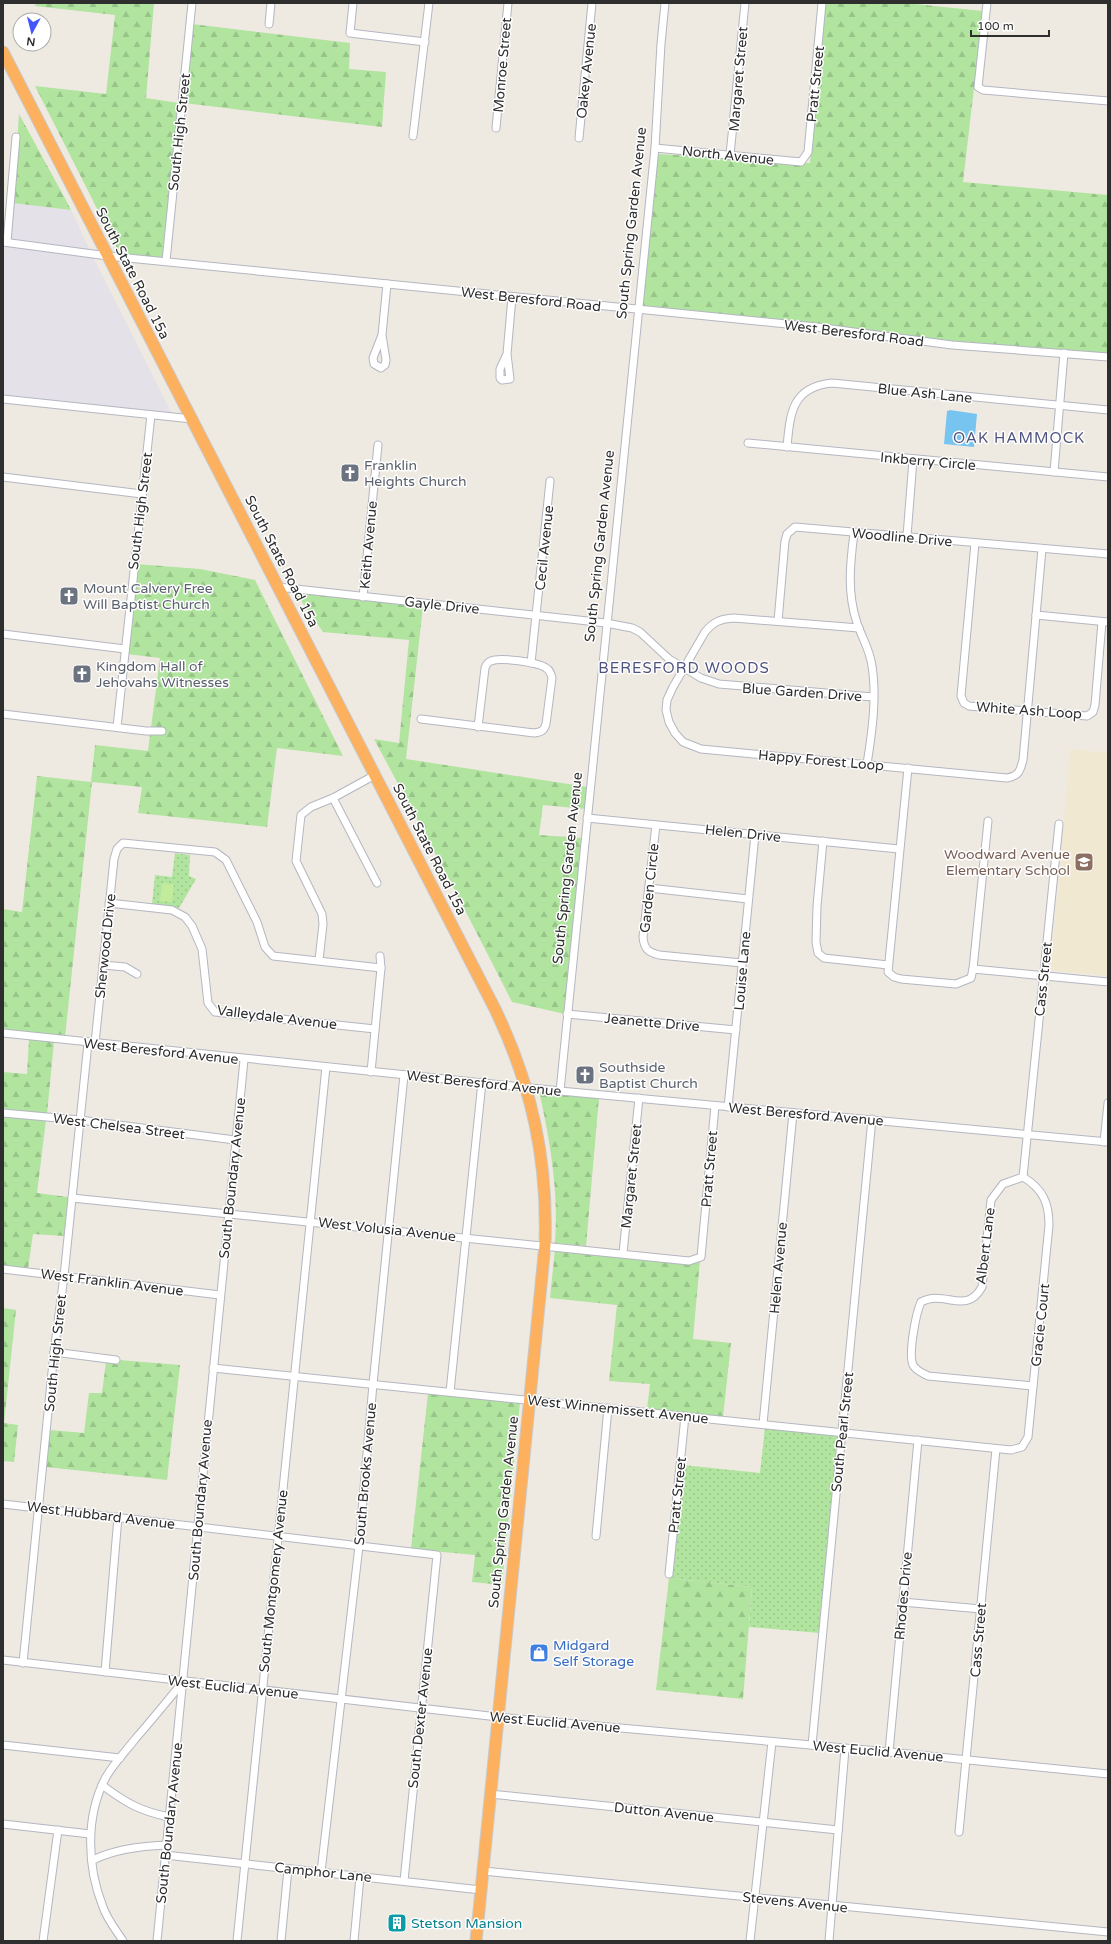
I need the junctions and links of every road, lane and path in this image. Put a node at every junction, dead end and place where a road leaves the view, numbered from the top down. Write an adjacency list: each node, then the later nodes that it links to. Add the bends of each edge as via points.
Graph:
1 (192, 3): 24 (street, South High Street)
2 (271, 3): 11 (street)
3 (353, 3): 12 (street, via 350,33)
4 (429, 3): 12 (street)
5 (508, 3): 15 (street, Monroe Street)
6 (592, 3): 18 (street, Oakey Avenue)
7 (665, 3): 19 (street, South Spring Garden Avenue)
8 (745, 3): 20 (street, Margaret Street)
9 (822, 3): 21 (street, Pratt Street, via 808,152)
10 (987, 3): 14 (street, via 978,87 983,90)
11 (269, 24)
12 (425, 42): 16 (street)
13 (3, 52): 23 (highway, South State Road 15a)
14 (1108, 101)
15 (496, 128)
16 (413, 136)
17 (16, 137): 22 (street)
18 (579, 138)
19 (655, 148): 20 (street, North Avenue); 27 (street, South Spring Garden Avenue)
20 (730, 155): 21 (street, North Avenue)
21 (802, 162)
22 (5, 242): 23 (street, West Beresford Road)
23 (108, 256): 24 (street, West Beresford Road); 36 (highway, South State Road 15a)
24 (166, 262): 25 (street, West Beresford Road)
25 (387, 284): 26 (street, West Beresford Road); 28 (street)
26 (512, 297): 27 (street, West Beresford Road); 30 (street)
27 (637, 310): 29 (street, West Beresford Road, via 816,327 952,345); 57 (street, South Spring Garden Avenue)
28 (382, 335)
29 (1064, 353): 31 (street, West Beresford Road); 33 (street)
30 (507, 354)
31 (1108, 357)
32 (3, 399): 35 (street)
33 (1060, 405): 34 (street, Blue Ash Lane); 39 (street, Blue Ash Lane, via 832,383 819,384 804,393 794,406 789,423); 41 (street)
34 (1108, 410)
35 (151, 415): 36 (street); 45 (street, South High Street)
36 (192, 419): 51 (highway, South State Road 15a)
37 (748, 443): 39 (street, Inkberry Circle)
38 (378, 445): 52 (street, Keith Avenue)
39 (787, 447): 40 (street, Inkberry Circle)
40 (913, 460): 41 (street, Inkberry Circle); 47 (street)
41 (1054, 472): 43 (street, Inkberry Circle)
42 (3, 477): 45 (street)
43 (1108, 477)
44 (550, 481): 54 (street, Cecil Avenue)
45 (142, 494): 60 (street, South High Street)
46 (854, 533): 47 (street, Woodline Drive); 55 (street, Woodline Drive, via 795,527 790,529 785,541); 58 (street, via 849,576 850,593)
47 (907, 536): 48 (street, Woodline Drive)
48 (975, 543): 49 (street, Woodline Drive); 64 (street, White Ash Loop, via 961,696 964,703 969,706)
49 (1042, 549): 50 (street, Woodline Drive); 53 (street, Happy Forest Loop)
50 (1108, 554)
51 (278, 587): 52 (street, Gayle Drive); 72 (highway, South State Road 15a)
52 (363, 597): 54 (street, Gayle Drive)
53 (1036, 614): 56 (street); 64 (street, Happy Forest Loop)
54 (537, 616): 57 (street, Gayle Drive); 61 (street, Cecil Avenue)
55 (778, 621): 58 (street, Happy Forest Loop); 62 (street, Happy Forest Loop, via 734,618 713,622)
56 (1105, 622): 64 (street, White Ash Loop, via 1093,712 1087,716 1079,716)
57 (606, 623): 62 (street, Blue Garden Drive, via 640,632 669,659); 74 (street, South Spring Garden Avenue)
58 (859, 628): 63 (street, via 870,652)
59 (3, 634): 60 (street)
60 (124, 649): 67 (street, South High Street)
61 (531, 663): 68 (street, via 499,659 487,664); 68 (street, via 547,668 552,678 544,730 534,733)
62 (685, 667): 63 (street, Blue Garden Drive, via 701,678 719,684); 70 (street, Happy Forest Loop, via 667,700 666,710 674,733 683,742 709,750)
63 (873, 697): 70 (street)
64 (1027, 711): 71 (street, Happy Forest Loop, via 1023,760 1020,771 1015,776 1007,778)
65 (3, 714): 67 (street)
66 (422, 719): 68 (street)
67 (117, 727): 69 (street)
68 (478, 727)
69 (162, 731)
70 (867, 764): 71 (street, Happy Forest Loop)
71 (908, 768): 80 (street)
72 (375, 775): 73 (street); 105 (highway, South State Road 15a, via 498,1013)
73 (333, 798): 81 (street); 86 (street, via 311,807 301,815 298,830 296,861 322,914)
74 (587, 818): 77 (street, Helen Drive); 95 (street, South Spring Garden Avenue)
75 (988, 821): 91 (street)
76 (1059, 824): 93 (street, Cass Street)
77 (656, 825): 78 (street, Helen Drive); 82 (street, Garden Circle)
78 (755, 835): 79 (street, Helen Drive); 83 (street, Louise Lane)
79 (823, 841): 80 (street, Helen Drive); 89 (street, via 817,906 818,953 824,958)
80 (899, 849): 89 (street)
81 (377, 883)
82 (649, 888): 83 (street); 87 (street, Garden Circle, via 644,945 649,952)
83 (748, 899): 87 (street, Louise Lane)
84 (109, 903): 86 (street, Sherwood Drive, via 117,849 124,844 215,852 226,860 238,882 257,922 265,947 274,956); 88 (street, Sherwood Drive); 96 (street, Valleydale Avenue, via 172,910 185,917 202,949 208,1003 215,1012)
85 (380, 956): 90 (street)
86 (319, 960): 90 (street)
87 (742, 962): 97 (street, Louise Lane)
88 (103, 965): 92 (street, via 125,967); 99 (street, Sherwood Drive)
89 (888, 965): 91 (street, via 888,972 901,979 956,984 971,978)
90 (381, 968): 96 (street)
91 (974, 969): 93 (street)
92 (137, 974)
93 (1043, 976): 94 (street); 115 (street, Cass Street)
94 (1108, 982)
95 (567, 1014): 97 (street, Jeanette Drive); 106 (street, South Spring Garden Avenue)
96 (375, 1029): 102 (street)
97 (736, 1030): 110 (street, Louise Lane)
98 (3, 1033): 99 (street, West Beresford Avenue)
99 (92, 1043): 100 (street, West Beresford Avenue); 114 (street, South High Street)
100 (244, 1060): 101 (street, West Beresford Avenue); 116 (street, South Boundary Avenue)
101 (326, 1067): 102 (street, West Beresford Avenue); 121 (street, South Montgomery Avenue)
102 (371, 1072): 103 (street, West Beresford Avenue)
103 (404, 1075): 104 (street, West Beresford Avenue); 122 (street, South Brooks Avenue)
104 (482, 1082): 105 (street, West Beresford Avenue); 123 (street)
105 (526, 1086): 106 (street, West Beresford Avenue); 124 (highway, South Spring Garden Avenue, via 543,1166)
106 (560, 1091): 107 (street, West Beresford Avenue)
107 (639, 1098): 109 (street, West Beresford Avenue); 125 (street, Margaret Street)
108 (1108, 1102): 117 (street)
109 (715, 1106): 110 (street, West Beresford Avenue); 126 (street, Pratt Street)
110 (728, 1107): 112 (street, West Beresford Avenue)
111 (3, 1113): 114 (street, West Chelsea Street)
112 (793, 1113): 113 (street, West Beresford Avenue); 140 (street, Helen Avenue)
113 (872, 1119): 115 (street, West Beresford Avenue); 141 (street, South Pearl Street)
114 (80, 1120): 116 (street, West Chelsea Street); 119 (street, South High Street)
115 (1027, 1135): 117 (street, West Beresford Avenue); 118 (street)
116 (235, 1140): 120 (street, South Boundary Avenue)
117 (1106, 1142)
118 (1023, 1176): 135 (street, Gracie Court, via 1039,1188 1047,1202 1049,1225); 135 (street, Albert Lane, via 1003,1184 991,1200 982,1287 977,1296 964,1301 934,1298 921,1302 917,1311 911,1357 913,1365 928,1376)
119 (72, 1198): 120 (street, West Volusia Avenue); 128 (street, South High Street)
120 (228, 1212): 121 (street, West Volusia Avenue); 129 (street, South Boundary Avenue)
121 (310, 1222): 122 (street, West Volusia Avenue); 133 (street, South Montgomery Avenue)
122 (389, 1230): 123 (street, West Volusia Avenue); 134 (street, South Brooks Avenue)
123 (466, 1237): 124 (street, West Volusia Avenue); 136 (street)
124 (545, 1245): 125 (street, West Volusia Avenue); 137 (highway, South Spring Garden Avenue)
125 (623, 1253): 126 (street, West Volusia Avenue, via 689,1261)
126 (701, 1257)
127 (3, 1269): 128 (street, West Franklin Avenue)
128 (64, 1276): 129 (street, West Franklin Avenue); 130 (street, South High Street)
129 (220, 1295): 132 (street, South Boundary Avenue)
130 (54, 1352): 131 (street); 146 (street, South High Street)
131 (116, 1360)
132 (213, 1368): 133 (street, West Winnemissett Avenue); 148 (street, South Boundary Avenue)
133 (295, 1376): 134 (street, West Winnemissett Avenue); 149 (street, South Montgomery Avenue)
134 (373, 1384): 136 (street, West Winnemissett Avenue); 151 (street, South Brooks Avenue)
135 (1033, 1386): 143 (street, Gracie Court, via 1028,1437)
136 (450, 1392): 137 (street, West Winnemissett Avenue)
137 (530, 1400): 138 (street, West Winnemissett Avenue); 163 (highway, South Spring Garden Avenue)
138 (608, 1408): 139 (street, West Winnemissett Avenue); 150 (street)
139 (685, 1416): 140 (street, West Winnemissett Avenue); 153 (street, Pratt Street)
140 (763, 1424): 141 (street, West Winnemissett Avenue)
141 (841, 1432): 142 (street, West Winnemissett Avenue); 166 (street, South Pearl Street)
142 (918, 1440): 144 (street, West Winnemissett Avenue); 154 (street, Rhodes Drive)
143 (1022, 1447): 144 (street, West Winnemissett Avenue, via 1011,1450)
144 (996, 1449): 155 (street, Cass Street)
145 (3, 1504): 146 (street, West Hubbard Avenue)
146 (40, 1508): 147 (street, West Hubbard Avenue); 157 (street, South High Street)
147 (118, 1517): 148 (street, West Hubbard Avenue); 158 (street)
148 (198, 1527): 149 (street, West Hubbard Avenue); 159 (street, South Boundary Avenue)
149 (278, 1536): 151 (street, West Hubbard Avenue); 160 (street, South Montgomery Avenue)
150 (596, 1536)
151 (359, 1546): 152 (street, West Hubbard Avenue); 161 (street, South Brooks Avenue)
152 (436, 1555): 162 (street, South Dexter Avenue)
153 (669, 1574)
154 (902, 1602): 155 (street); 168 (street, Rhodes Drive)
155 (981, 1609): 170 (street, Cass Street)
156 (3, 1660): 157 (street, West Euclid Avenue)
157 (23, 1662): 158 (street, West Euclid Avenue)
158 (105, 1672): 159 (street, West Euclid Avenue)
159 (183, 1682): 160 (street, West Euclid Avenue); 169 (street); 174 (street, South Boundary Avenue)
160 (262, 1691): 161 (street, West Euclid Avenue); 184 (street, South Montgomery Avenue)
161 (341, 1699): 162 (street, West Euclid Avenue); 187 (street, South Brooks Avenue)
162 (421, 1708): 163 (street, West Euclid Avenue); 189 (street, South Dexter Avenue)
163 (498, 1717): 164 (street, West Euclid Avenue); 173 (highway, South Spring Garden Avenue)
164 (772, 1742): 166 (street, West Euclid Avenue); 175 (street)
165 (3, 1744): 169 (street)
166 (812, 1745): 167 (street, West Euclid Avenue)
167 (845, 1749): 168 (street, West Euclid Avenue); 178 (street)
168 (888, 1752): 170 (street, West Euclid Avenue)
169 (120, 1758): 172 (street)
170 (967, 1760): 171 (street, West Euclid Avenue); 179 (street, Cass Street)
171 (1108, 1774)
172 (102, 1785): 174 (street, via 122,1800 145,1812); 180 (street)
173 (490, 1794): 175 (street, Dutton Avenue); 186 (highway, South Spring Garden Avenue)
174 (169, 1817): 181 (street, South Boundary Avenue)
175 (763, 1822): 178 (street, Dutton Avenue); 191 (street)
176 (3, 1824): 177 (street)
177 (58, 1830): 180 (street); 194 (street)
178 (838, 1830): 192 (street)
179 (959, 1832)
180 (90, 1834): 183 (street)
181 (166, 1845): 182 (street, South Boundary Avenue); 183 (street, via 127,1849)
182 (165, 1855): 184 (street, Camphor Lane); 196 (street, South Boundary Avenue)
183 (92, 1860): 195 (street, via 103,1908)
184 (244, 1864): 185 (street, Camphor Lane); 197 (street, South Montgomery Avenue)
185 (288, 1868): 187 (street, Camphor Lane); 198 (street)
186 (483, 1871): 190 (highway, South Spring Garden Avenue); 191 (street, Stevens Avenue)
187 (322, 1872): 188 (street, Camphor Lane)
188 (360, 1877): 189 (street, Camphor Lane); 199 (street)
189 (404, 1881): 190 (street, Camphor Lane)
190 (481, 1890): 200 (highway, South Spring Garden Avenue)
191 (754, 1898): 192 (street, Stevens Avenue); 201 (street)
192 (832, 1905): 193 (street, Stevens Avenue); 202 (street)
193 (1108, 1932)
194 (43, 1941)
195 (123, 1941)
196 (157, 1941)
197 (237, 1941)
198 (281, 1941)
199 (354, 1941)
200 (476, 1941)
201 (750, 1941)
202 (829, 1941)

